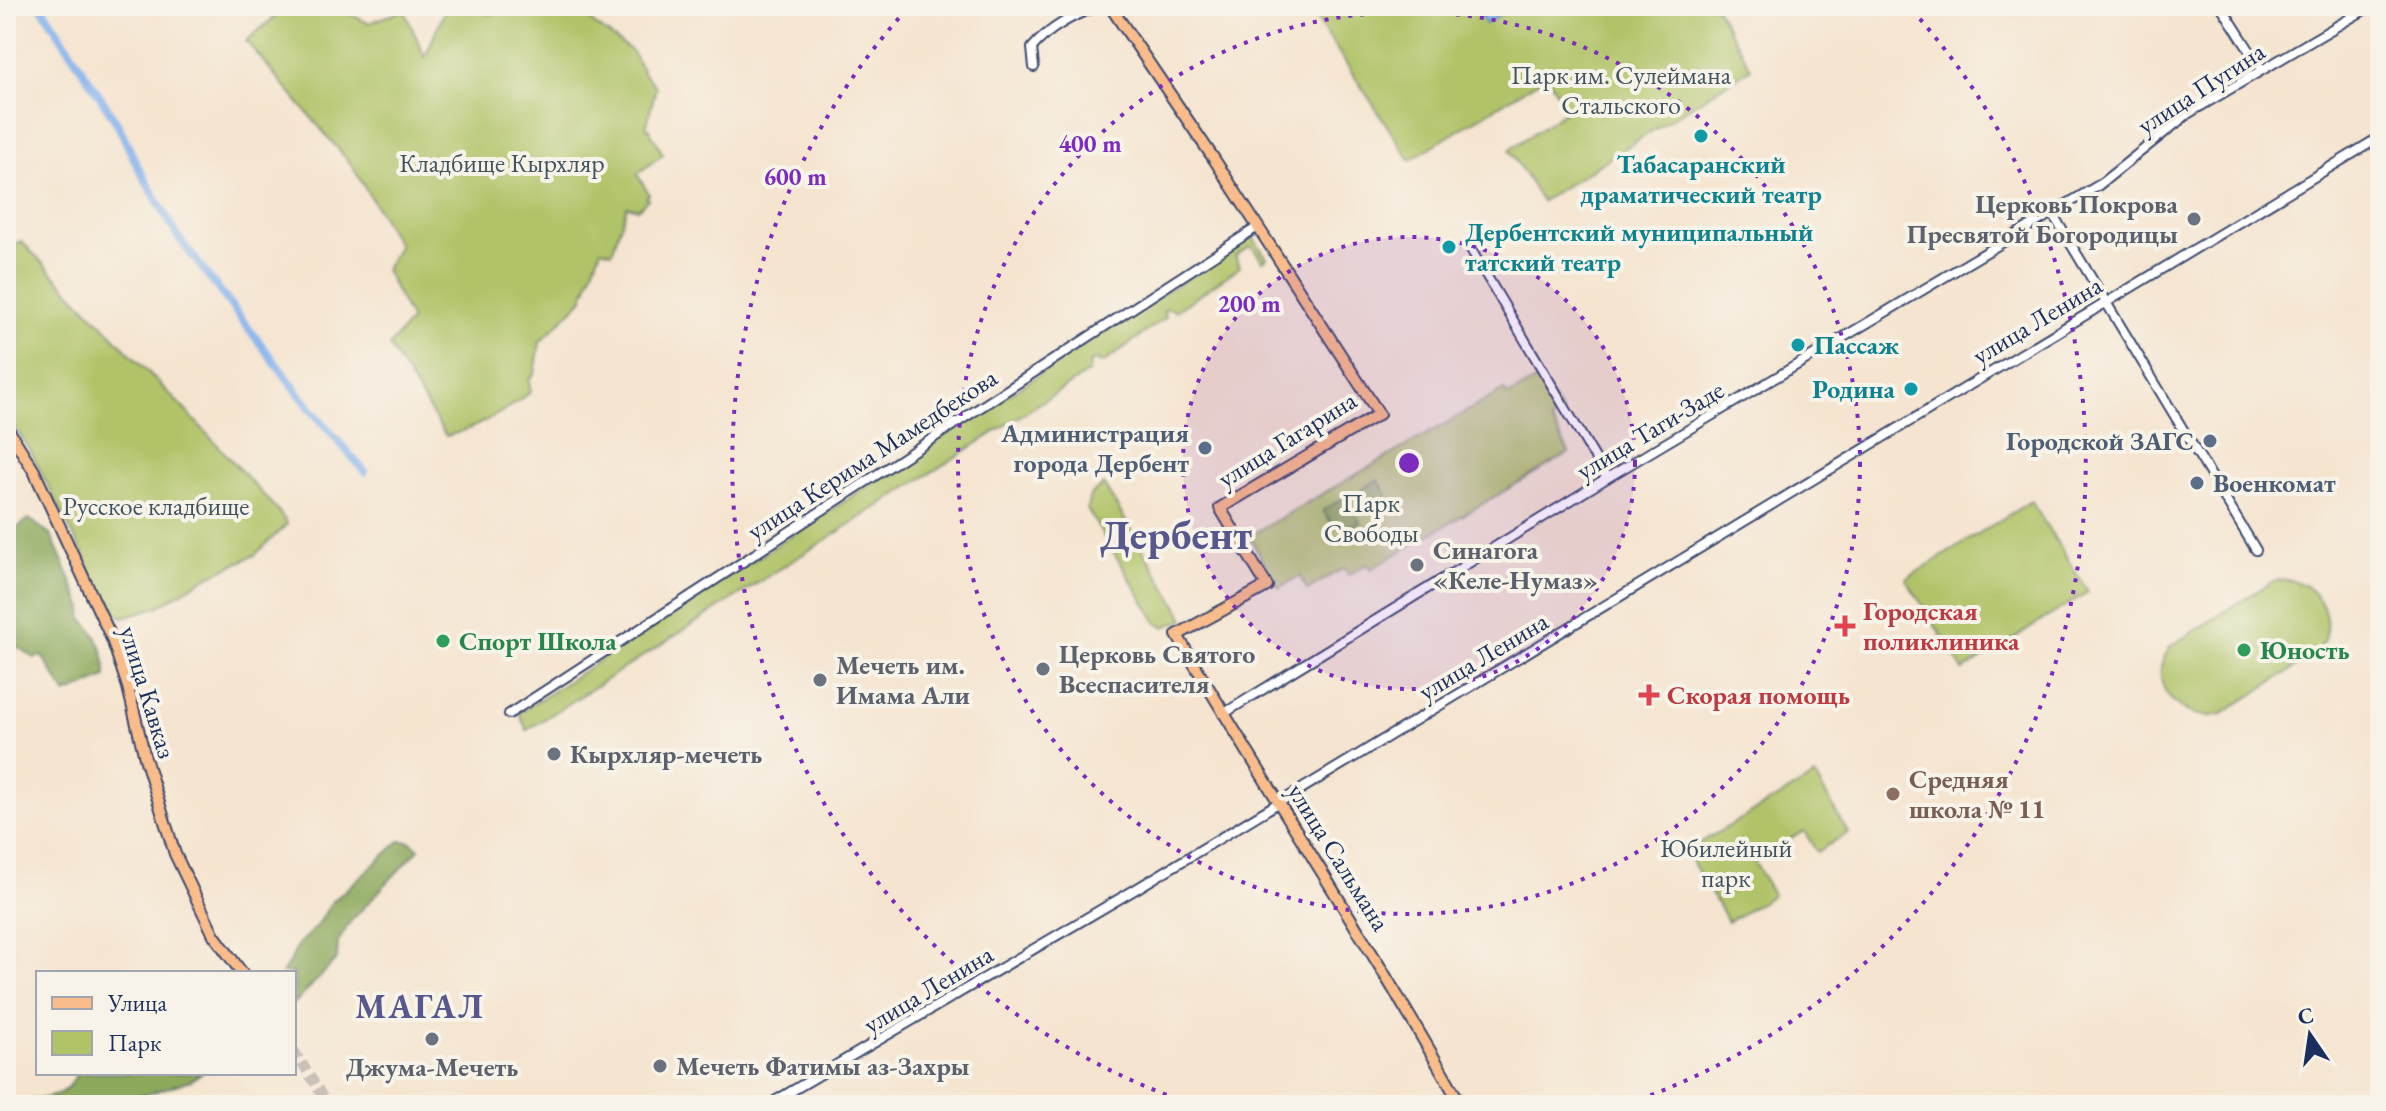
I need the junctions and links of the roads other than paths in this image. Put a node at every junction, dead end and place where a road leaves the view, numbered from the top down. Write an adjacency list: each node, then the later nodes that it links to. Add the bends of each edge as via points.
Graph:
1 (1101, 6): 5 (street, via 1083,11 1040,39 1032,48)
2 (1109, 6): 10 (main road, улица Гагарина); 16 (main road, улица Гагарина, via 1379,414 1220,508 1267,586)
3 (2221, 6): 6 (street)
4 (2371, 6): 6 (street, улица Пугина)
5 (1034, 67)
6 (2262, 70): 8 (street, улица Пугина, via 2189,113)
7 (2380, 137): 12 (street, улица Ленина)
8 (2099, 185): 9 (street, улица Таги-Заде)
9 (2052, 213): 12 (street); 14 (street, улица Таги-Заде)
10 (1256, 228): 16 (main road, улица Гагарина, via 1377,413 1218,507 1265,585); 17 (street, улица Керима Мамедбекова)
11 (1470, 248): 14 (street)
12 (2106, 303): 15 (street); 19 (street, улица Ленина)
13 (6, 426): 20 (main road, улица Кавказ, via 34,471 112,639 175,854 214,935)
14 (1607, 478): 18 (street, улица Таги-Заде)
15 (2256, 550)
16 (1177, 635): 18 (main road, улица Сальмана)
17 (509, 714)
18 (1223, 714): 19 (main road, улица Сальмана)
19 (1280, 802): 21 (street, улица Ленина); 22 (main road, улица Сальмана)
20 (241, 971)
21 (768, 1105)
22 (1461, 1105)

